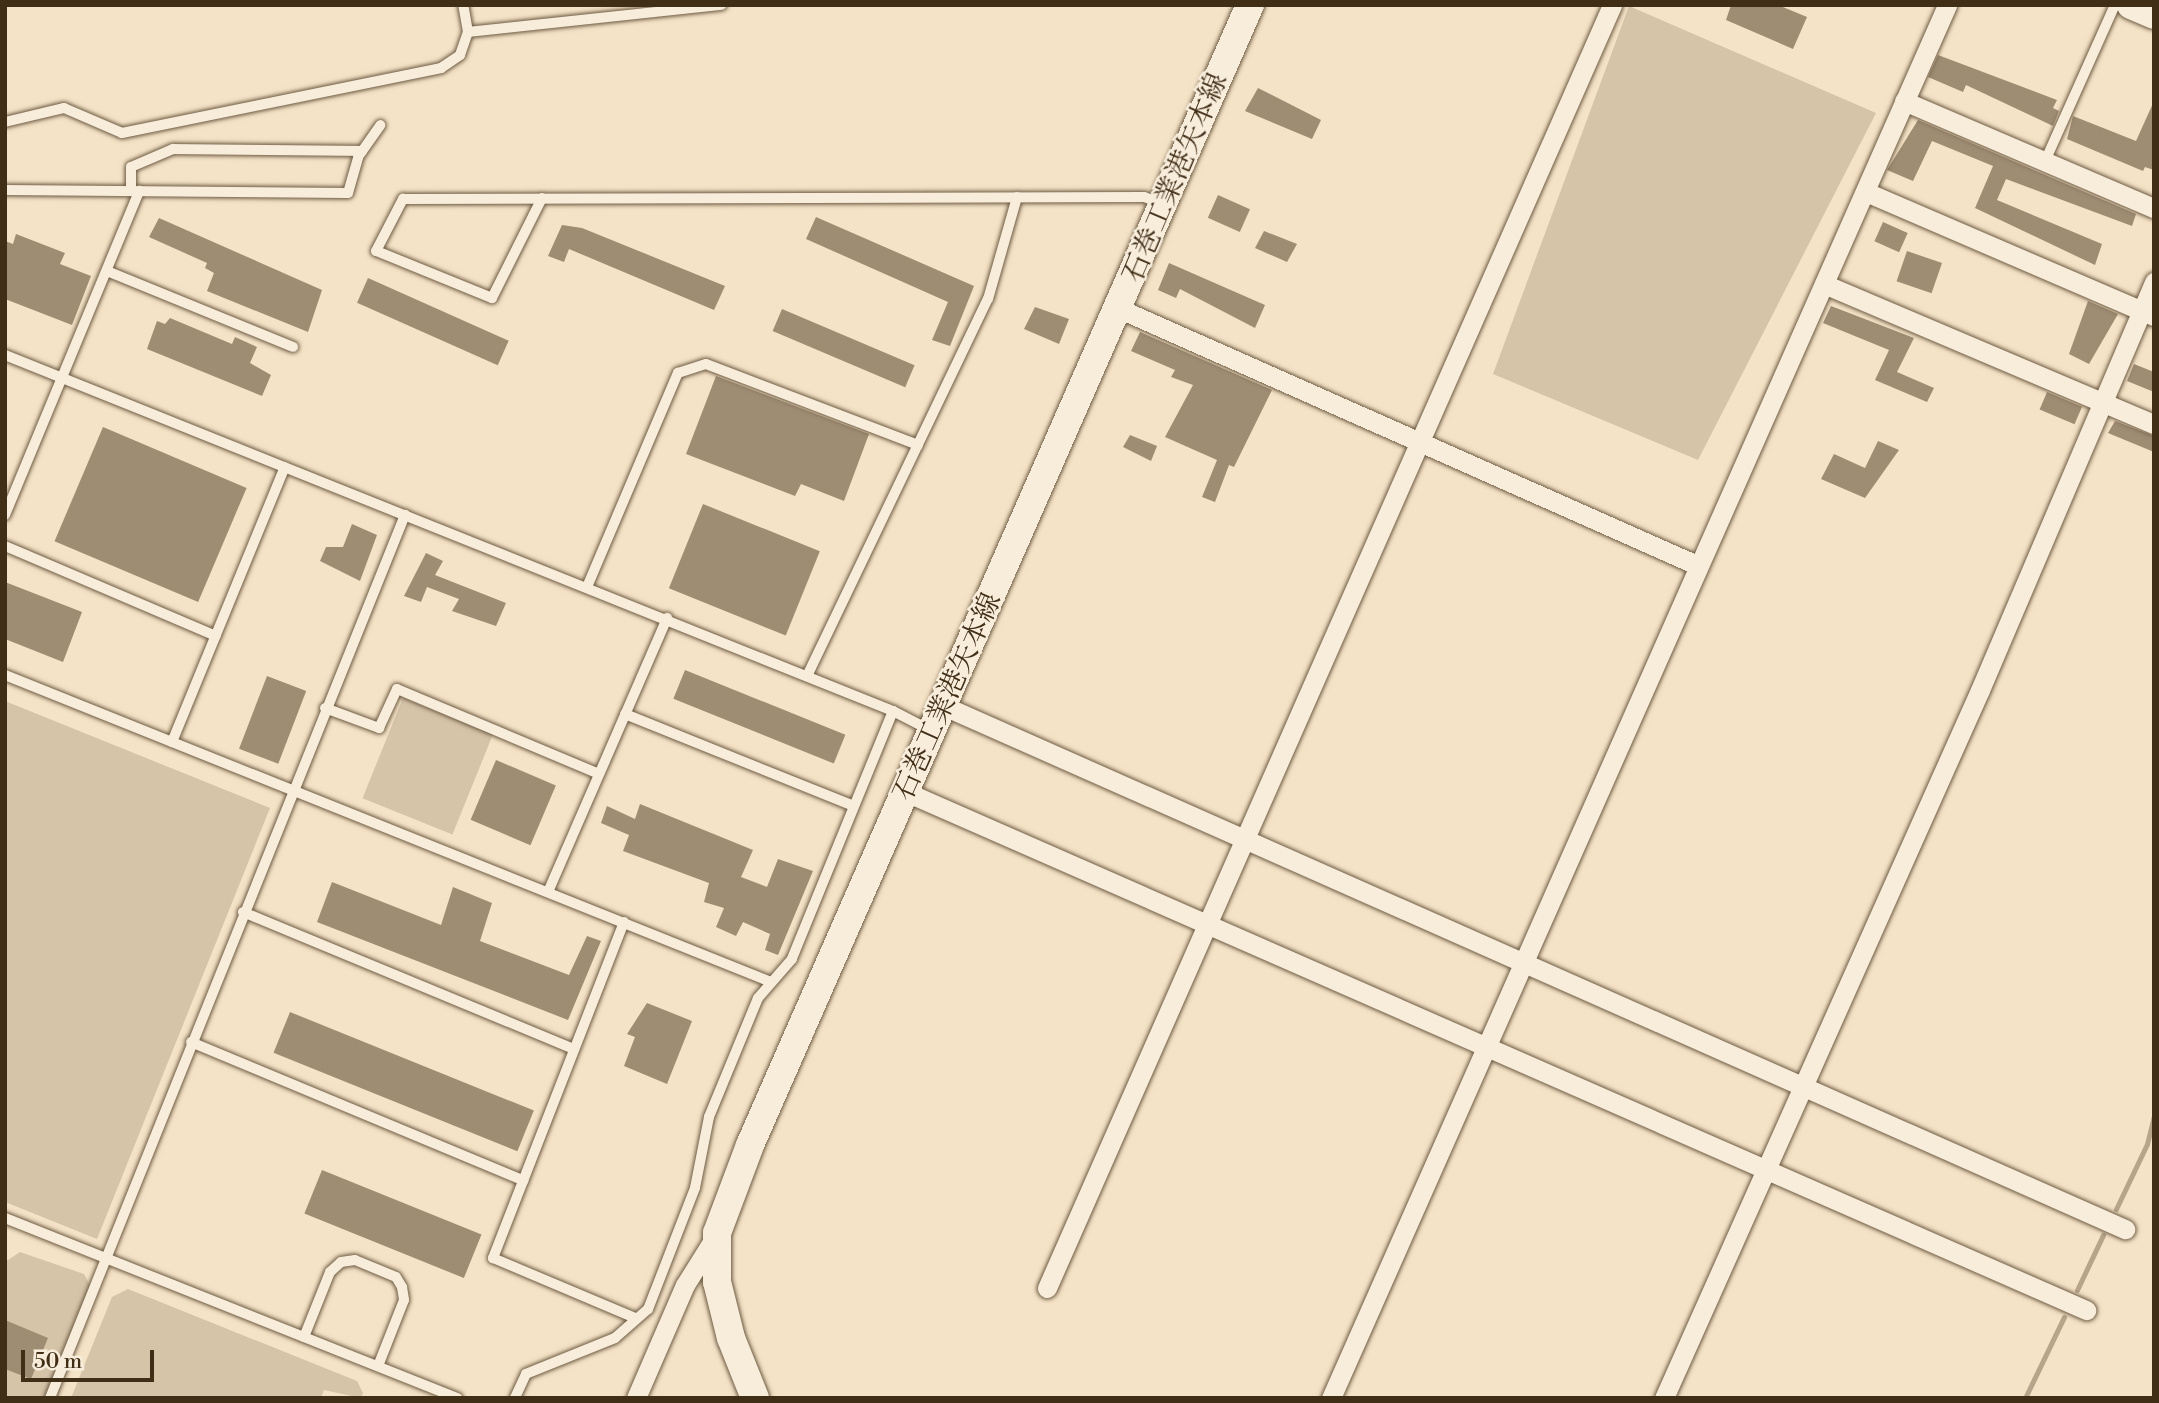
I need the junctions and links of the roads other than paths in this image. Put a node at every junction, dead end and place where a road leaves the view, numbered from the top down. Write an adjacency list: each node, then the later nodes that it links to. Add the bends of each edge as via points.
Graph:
1 (463, 5): 9 (lane)
2 (722, 5): 9 (lane)
3 (1250, 5): 20 (main road, 石巻工業港矢本線)
4 (1612, 5): 32 (street)
5 (1947, 5): 10 (street)
6 (2115, 5): 14 (lane)
7 (2131, 5): 8 (main road)
8 (2154, 15)
9 (468, 32): 11 (lane, via 460,55 441,68 122,133 64,108)
10 (1904, 101): 14 (street); 17 (street)
11 (5, 122)
12 (380, 124): 13 (lane)
13 (362, 151): 16 (lane, via 348,193); 16 (lane, via 173,149 131,167)
14 (2046, 159): 21 (street)
15 (5, 190): 16 (lane)
16 (135, 191): 22 (lane)
17 (1866, 192): 24 (street); 26 (street)
18 (1017, 197): 19 (lane); 20 (lane, via 1144,197); 33 (lane, via 988,299)
19 (542, 198): 19 (lane, via 403,199 376,251 492,298)
20 (1164, 205): 25 (main road, 石巻工業港矢本線)
21 (2154, 208)
22 (107, 271): 27 (lane); 29 (lane)
23 (2154, 282): 26 (street)
24 (1824, 284): 30 (street); 38 (street)
25 (1120, 309): 32 (street); 47 (main road, 石巻工業港矢本線)
26 (2148, 313): 30 (street)
27 (293, 347)
28 (5, 355): 29 (lane)
29 (64, 378): 34 (lane); 35 (lane)
30 (2102, 402): 31 (street); 63 (street, via 1980,690)
31 (2154, 424)
32 (1419, 442): 38 (street); 53 (street)
33 (918, 445): 39 (lane, via 706,363 678,373); 42 (lane)
34 (285, 467): 36 (lane); 41 (lane)
35 (5, 514)
36 (405, 516): 39 (lane); 44 (lane)
37 (5, 546): 41 (lane)
38 (1699, 566): 58 (street)
39 (587, 587): 40 (lane)
40 (667, 618): 42 (lane); 46 (lane)
41 (216, 636): 48 (lane)
42 (808, 674): 45 (lane)
43 (5, 675): 48 (lane)
44 (325, 708): 49 (lane, via 379,728 397,689); 50 (lane)
45 (893, 712): 47 (lane); 52 (lane)
46 (625, 714): 49 (lane); 52 (lane)
47 (938, 719): 51 (main road, 石巻工業港矢本線); 53 (street)
48 (173, 743): 50 (lane)
49 (599, 774): 54 (lane)
50 (291, 790): 54 (lane); 55 (lane)
51 (906, 792): 56 (street); 68 (main road, 石巻工業港矢本線, via 750,1145)
52 (852, 805): 59 (lane, via 792,959)
53 (1241, 837): 56 (street); 58 (street)
54 (548, 892): 57 (lane)
55 (243, 912): 60 (lane); 62 (lane)
56 (1205, 920): 61 (street); 70 (street)
57 (624, 922): 59 (lane); 62 (lane)
58 (1521, 961): 61 (street); 63 (street)
59 (771, 982): 72 (lane, via 758,998 709,1116 695,1188 648,1309)
60 (191, 1042): 65 (lane); 69 (lane)
61 (1484, 1043): 64 (street); 80 (street)
62 (573, 1049): 65 (lane)
63 (1801, 1083): 64 (street); 67 (street)
64 (1765, 1169): 71 (street); 81 (street)
65 (523, 1180): 72 (lane, via 493,1258)
66 (5, 1218): 69 (lane)
67 (2125, 1229)
68 (717, 1233): 78 (street, via 685,1285); 79 (main road, 石巻工業港矢本線, via 717,1282 731,1338)
69 (106, 1259): 73 (lane); 75 (lane)
70 (1046, 1288)
71 (2086, 1310)
72 (635, 1318): 77 (lane, via 615,1338 526,1374)
73 (304, 1337): 74 (lane); 74 (lane, via 330,1272 341,1262 355,1260 396,1277 402,1287 404,1300)
74 (377, 1366): 76 (lane)
75 (50, 1398)
76 (458, 1398)
77 (515, 1398)
78 (636, 1398)
79 (755, 1398)
80 (1331, 1398)
81 (1664, 1398)

